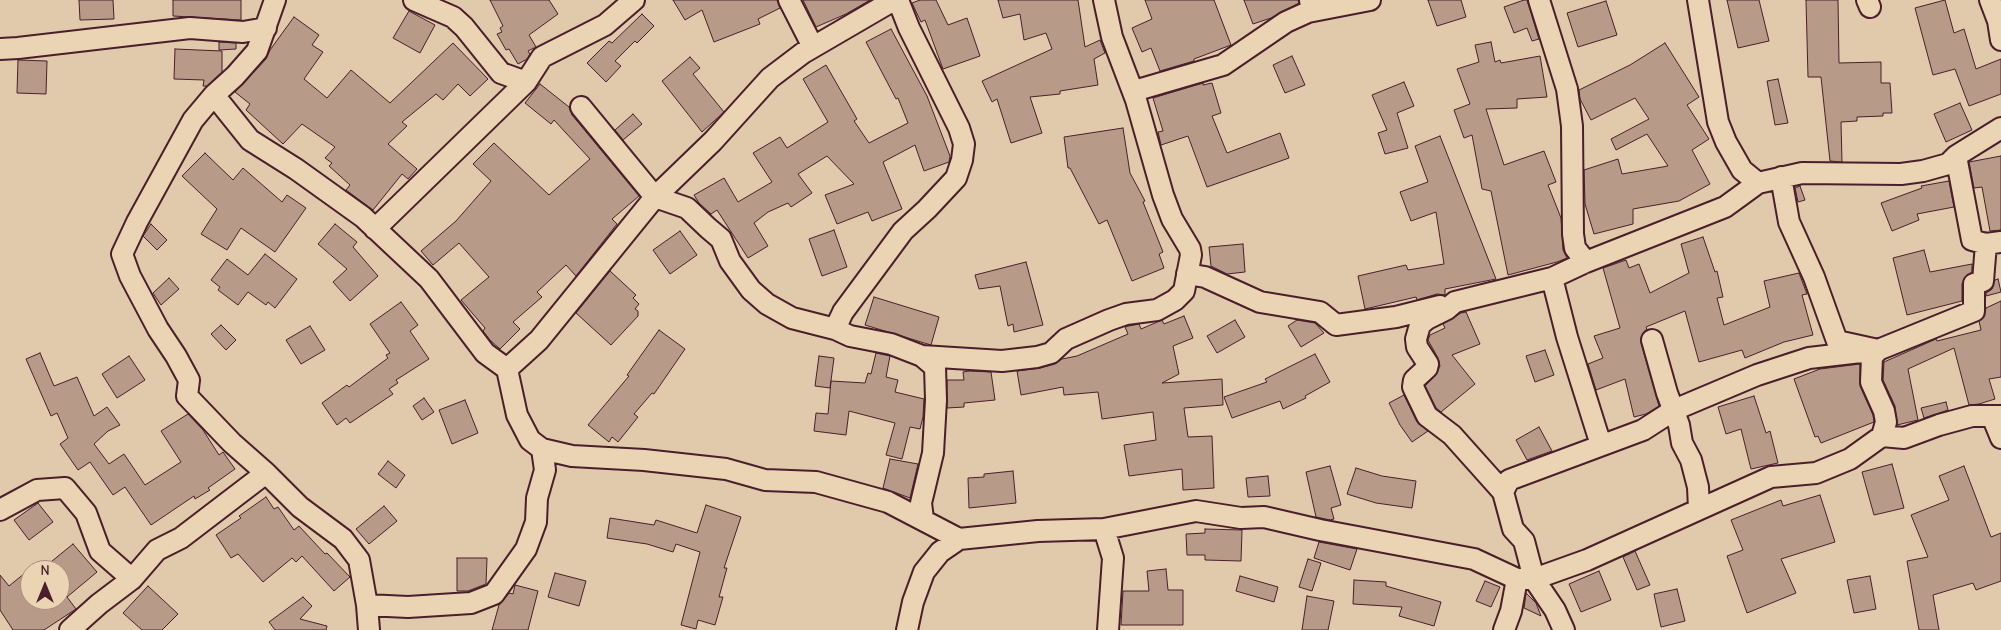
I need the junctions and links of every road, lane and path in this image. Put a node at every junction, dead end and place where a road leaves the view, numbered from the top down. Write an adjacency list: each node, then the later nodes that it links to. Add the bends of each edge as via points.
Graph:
1 (275, 0): 13 (street)
2 (414, 0): 17 (street, via 454,17 501,73)
3 (634, 0): 17 (street, via 605,25 542,57)
4 (789, 0): 15 (street)
5 (894, 0): 15 (street)
6 (898, 0): 32 (street, via 959,128 964,144 962,160 956,178 904,231 842,312)
7 (1104, 0): 18 (street, via 1112,37)
8 (1370, 0): 12 (street)
9 (1539, 0): 28 (street, via 1567,89 1572,126 1573,234 1575,248)
10 (1698, 0): 24 (street, via 1718,122 1742,170)
11 (1990, 0): 14 (street)
12 (1309, 6): 18 (street, via 1224,65)
13 (266, 28): 16 (street, via 243,32 190,28); 19 (street, via 257,51)
14 (2001, 40)
15 (813, 47): 25 (street, via 770,78)
16 (0, 49)
17 (526, 82): 26 (street)
18 (1134, 92): 29 (street, via 1172,219 1190,249)
19 (214, 95): 26 (street, via 250,140); 43 (street, via 193,120 122,254 158,329 189,380 187,396)
20 (581, 107): 25 (street)
21 (2001, 128): 22 (street)
22 (1956, 156): 23 (street, via 1948,164 1901,174 1802,173); 27 (street, via 1972,240)
23 (1781, 177): 24 (street); 34 (street, via 1789,222 1814,277 1837,341)
24 (1758, 183): 28 (street, via 1725,208)
25 (656, 197): 32 (street, via 687,208 721,239 730,261 750,290 767,304 792,318); 36 (street, via 539,340)
26 (375, 229): 36 (street, via 429,279 485,353)
27 (1994, 243): 34 (street, via 1983,281 1974,284 1974,311)
28 (1586, 262): 30 (street)
29 (1187, 274): 31 (street, via 1205,277 1260,302 1320,312 1336,325 1396,317); 35 (street, via 1184,291 1175,300 1157,310 1108,320 1066,339 1051,353 1002,361)
30 (1552, 278): 31 (street); 41 (street)
31 (1455, 302): 44 (street, via 1420,326 1417,347 1428,364 1414,380 1413,386 1427,416 1452,435)
32 (835, 329): 35 (street)
33 (1652, 340): 37 (street)
34 (1878, 350): 37 (street, via 1809,358 1757,375); 39 (street, via 1872,357 1871,382 1884,411 1886,422)
35 (922, 356): 47 (street, via 935,366 936,400 933,453 921,503)
36 (507, 369): 42 (street, via 517,414 530,440)
37 (1674, 410): 41 (street, via 1643,430); 46 (street, via 1682,443 1692,460)
38 (1996, 416): 39 (street, via 1972,416 1904,438); 40 (street)
39 (1882, 436): 46 (street, via 1850,459 1816,473 1771,477)
40 (2001, 438)
41 (1601, 444): 44 (street, via 1510,480)
42 (542, 449): 47 (street, via 572,456 726,469 765,480 816,482 888,502); 52 (street, via 545,470 536,522 526,549 494,594 471,603 408,607)
43 (266, 473): 50 (street, via 181,538 157,550); 52 (street, via 300,507 343,539 359,560)
44 (1503, 492): 51 (street, via 1513,529 1524,541)
45 (0, 510): 50 (street, via 37,490 65,488 86,513 100,551)
46 (1699, 510): 51 (street, via 1587,560)
47 (923, 519): 49 (street)
48 (1104, 529): 49 (street, via 1038,531); 51 (street, via 1196,511 1241,518 1264,517 1474,560); 56 (street, via 1114,558)
49 (959, 539): 55 (street, via 940,552 924,572)
50 (132, 579): 53 (street)
51 (1526, 579): 57 (street); 58 (street, via 1555,610)
52 (367, 605): 54 (street)
53 (70, 630)
54 (369, 630)
55 (907, 630)
56 (1108, 630)
57 (1504, 630)
58 (1564, 630)

